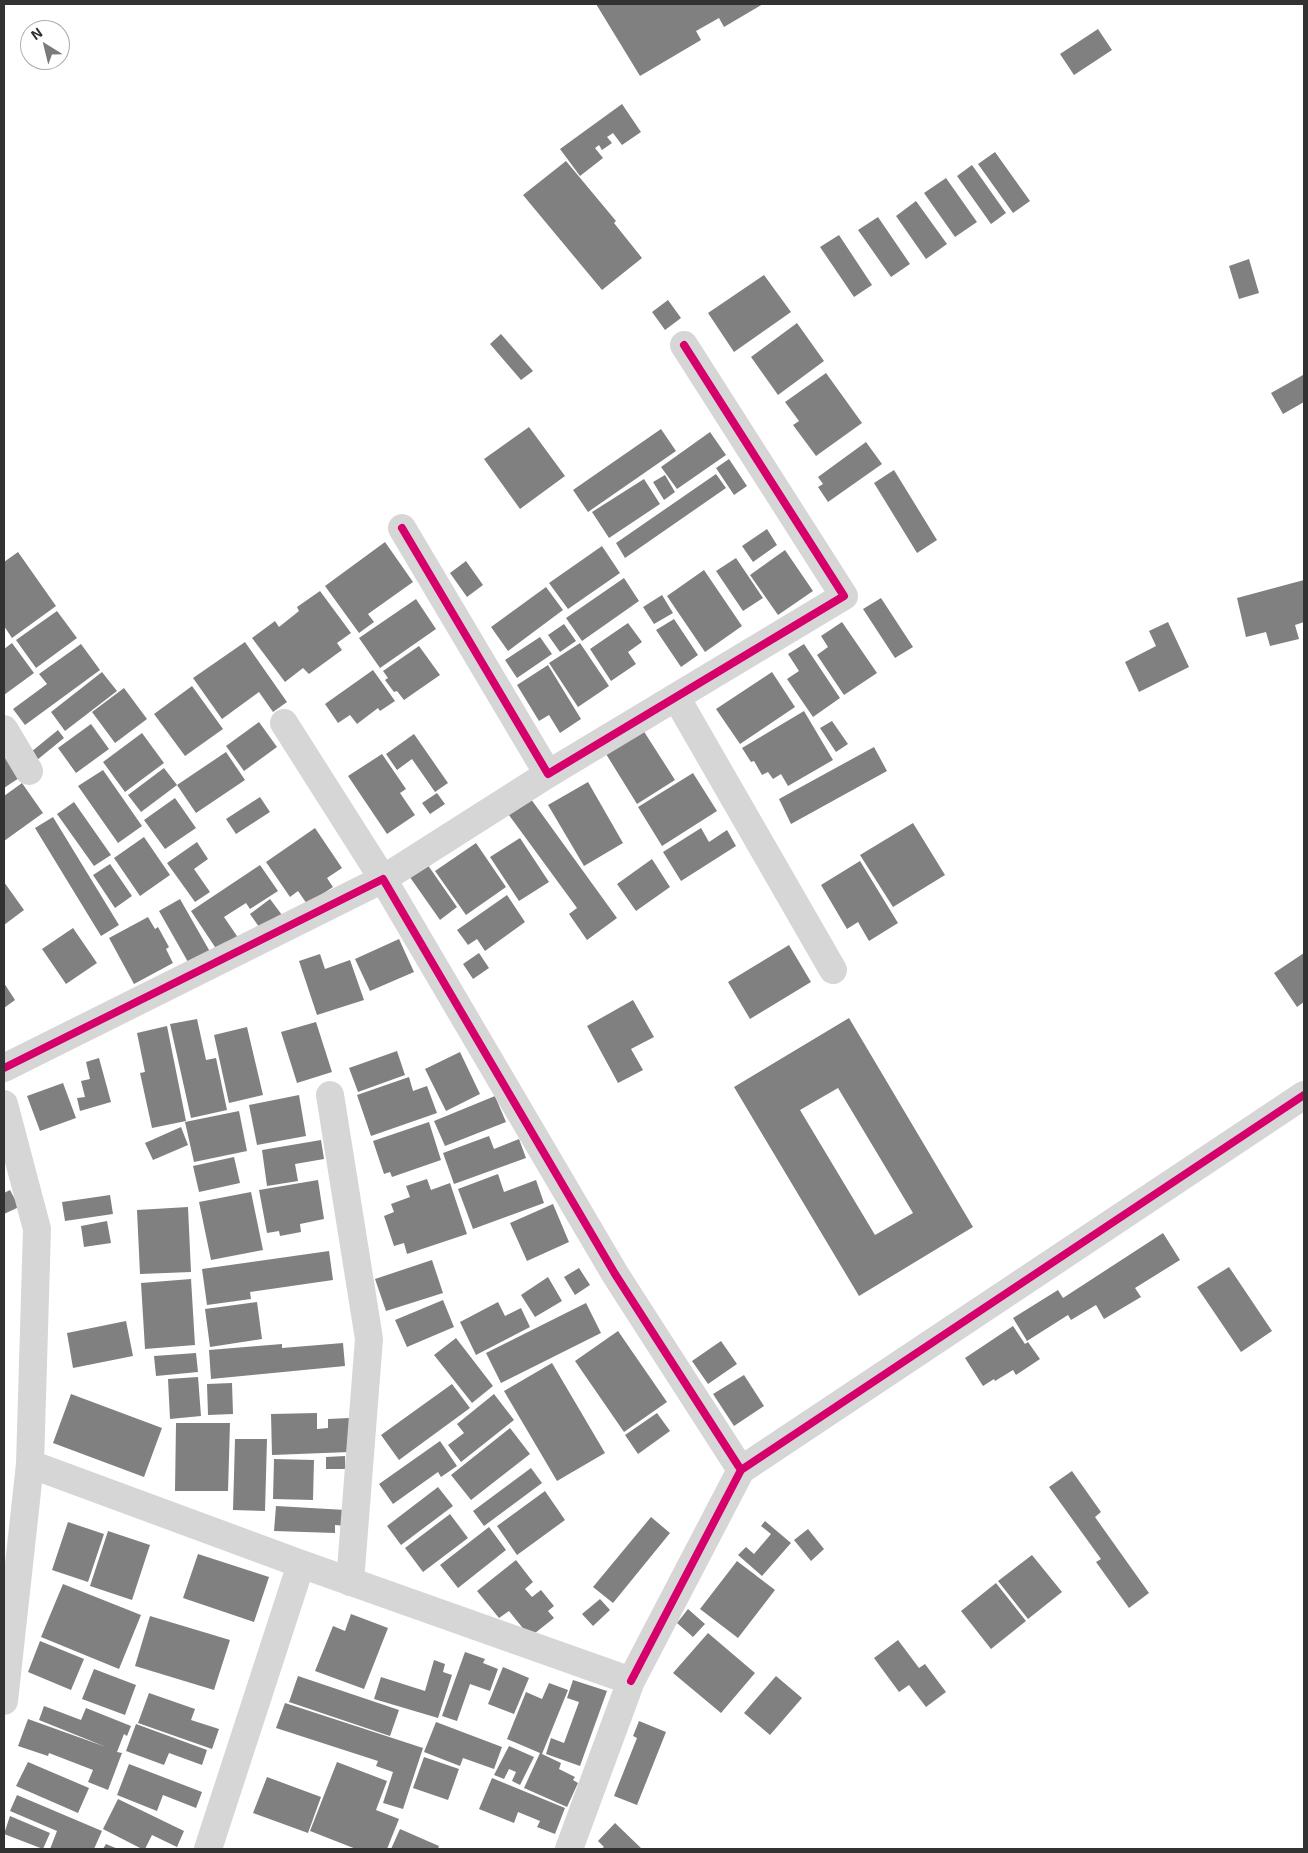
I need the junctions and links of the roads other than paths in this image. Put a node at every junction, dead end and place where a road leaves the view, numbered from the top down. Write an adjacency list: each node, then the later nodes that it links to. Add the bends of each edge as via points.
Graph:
1 (684, 345): 3 (street, via 844,596)
2 (402, 528): 7 (street)
3 (676, 697): 7 (street); 9 (street)
4 (284, 723): 8 (street)
5 (4, 729): 6 (street)
6 (29, 771)
7 (548, 774): 8 (street)
8 (383, 879): 10 (street); 15 (street, via 615,1274)
9 (833, 970)
10 (4, 1068)
11 (1304, 1095): 15 (street)
12 (330, 1096): 17 (street, via 369,1338)
13 (4, 1104): 14 (street, via 37,1229)
14 (30, 1464): 16 (street); 19 (street)
15 (741, 1470): 18 (street)
16 (301, 1564): 17 (street); 20 (street)
17 (350, 1582): 18 (street)
18 (631, 1681): 21 (street)
19 (4, 1701)
20 (208, 1849)
21 (568, 1849)

